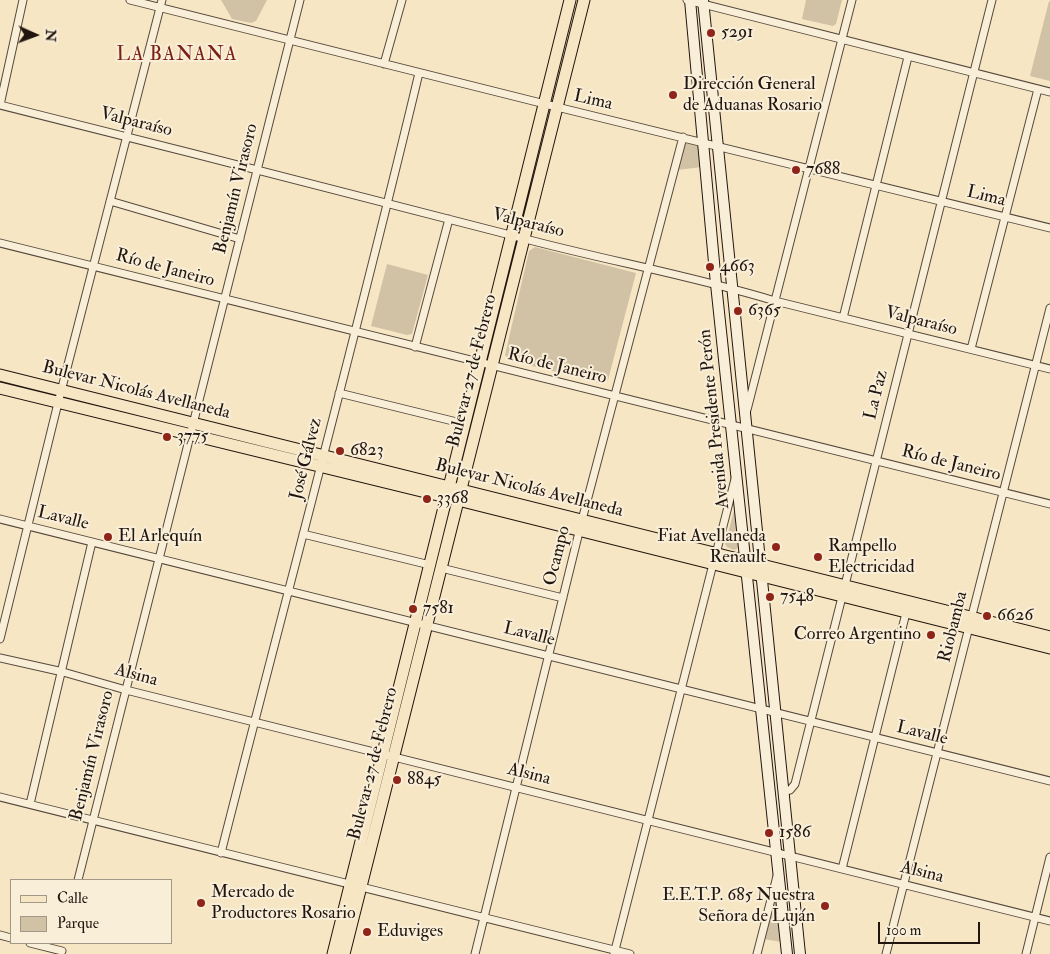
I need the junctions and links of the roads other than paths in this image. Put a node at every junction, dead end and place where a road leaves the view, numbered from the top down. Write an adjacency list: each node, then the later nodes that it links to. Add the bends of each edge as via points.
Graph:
1 (23, 0): 23 (street)
2 (130, 0): 12 (street, Lima)
3 (300, 0): 14 (street, Benjamín Virasoro)
4 (402, 0): 17 (street)
5 (570, 0): 22 (main road, Bulevar 27 de Febrero)
6 (584, 0): 24 (main road, Bulevar 27 de Febrero)
7 (688, 0): 11 (street); 27 (main road, Avenida Presidente Perón)
8 (722, 0): 13 (street)
9 (852, 0): 15 (street)
10 (992, 0): 19 (street, La Paz)
11 (703, 3): 13 (street); 28 (main road, Avenida Presidente Perón)
12 (161, 4): 14 (street, Lima); 25 (street)
13 (720, 9): 15 (street)
14 (290, 40): 17 (street, Lima); 30 (street, Benjamín Virasoro)
15 (842, 40): 16 (street); 29 (street)
16 (908, 57): 19 (street); 31 (street)
17 (384, 64): 18 (street, Lima)
18 (419, 72): 22 (street, Lima); 34 (street, José Gálvez)
19 (974, 73): 20 (street); 33 (street, La Paz)
20 (1038, 90): 21 (street); 35 (street)
21 (1050, 92)
22 (544, 104): 24 (street, Lima); 38 (main road, Bulevar 27 de Febrero)
23 (0, 105): 25 (street, Valparaíso)
24 (557, 107): 26 (street, Lima); 40 (main road, Bulevar 27 de Febrero)
25 (127, 136): 30 (street, Valparaíso); 32 (street)
26 (683, 138): 27 (street, Lima); 43 (street, Ocampo)
27 (703, 142): 28 (street, Lima); 44 (main road, Avenida Presidente Perón)
28 (716, 146): 29 (street, Lima); 45 (main road, Avenida Presidente Perón)
29 (809, 168): 31 (street, Lima); 47 (street)
30 (257, 170): 34 (street, Valparaíso); 39 (street, Benjamín Virasoro)
31 (876, 185): 33 (street, Lima); 49 (street)
32 (110, 201): 39 (street); 42 (street)
33 (942, 201): 35 (street, Lima); 51 (street, La Paz)
34 (388, 203): 36 (street, Valparaíso); 50 (street, José Gálvez)
35 (1005, 217): 37 (street, Lima); 53 (street)
36 (449, 219): 38 (street, Valparaíso); 52 (street)
37 (1050, 228)
38 (512, 235): 40 (street, Valparaíso); 54 (main road, Bulevar 27 de Febrero)
39 (240, 239): 46 (street, Benjamín Virasoro)
40 (524, 239): 43 (street, Valparaíso); 56 (main road, Bulevar 27 de Febrero)
41 (0, 243): 42 (street, Río de Janeiro)
42 (94, 266): 46 (street, Río de Janeiro); 60 (street)
43 (649, 268): 44 (street, Valparaíso); 62 (street, Ocampo)
44 (716, 284): 45 (street, Valparaíso); 66 (main road, Avenida Presidente Perón)
45 (731, 288): 47 (street, Valparaíso); 64 (main road, Avenida Presidente Perón)
46 (224, 300): 50 (street, Río de Janeiro); 67 (street, Benjamín Virasoro)
47 (775, 302): 49 (street, Valparaíso); 64 (street)
48 (1050, 308): 55 (street, Riobamba)
49 (843, 318): 51 (street, Valparaíso)
50 (354, 332): 52 (street, Río de Janeiro); 61 (street, José Gálvez)
51 (908, 334): 53 (street, Valparaíso); 70 (street, La Paz)
52 (415, 347): 54 (street, Río de Janeiro)
53 (971, 349): 55 (street, Valparaíso)
54 (479, 363): 56 (street, Río de Janeiro); 65 (main road, Bulevar 27 de Febrero)
55 (1035, 365): 57 (street, Valparaíso); 73 (street, Riobamba)
56 (492, 366): 62 (street, Río de Janeiro); 74 (main road, Bulevar 27 de Febrero)
57 (1050, 368)
58 (0, 375): 60 (main road, Bulevar Nicolás Avellaneda)
59 (0, 388): 63 (main road, Bulevar Nicolás Avellaneda)
60 (61, 391): 63 (street); 67 (main road, Bulevar Nicolás Avellaneda)
61 (339, 393): 65 (street); 69 (street, José Gálvez)
62 (615, 397): 66 (street, Río de Janeiro); 78 (street, Ocampo)
63 (58, 403): 67 (main road, Bulevar Nicolás Avellaneda); 77 (street)
64 (745, 418): 68 (main road, Avenida Presidente Perón)
65 (465, 424): 72 (main road, Bulevar 27 de Febrero)
66 (732, 426): 68 (street, Río de Janeiro); 71 (main road, Avenida Presidente Perón)
67 (192, 429): 69 (main road, Bulevar Nicolás Avellaneda); 81 (street, Benjamín Virasoro)
68 (746, 430): 70 (street, Río de Janeiro); 85 (main road, Avenida Presidente Perón)
69 (322, 461): 72 (main road, Bulevar Nicolás Avellaneda); 79 (street, José Gálvez)
70 (876, 462): 73 (street, Río de Janeiro); 87 (street, La Paz)
71 (737, 472): 82 (street); 84 (main road, Avenida Presidente Perón)
72 (448, 492): 74 (main road, Bulevar Nicolás Avellaneda); 83 (main road, Bulevar 27 de Febrero)
73 (1002, 492): 75 (street, Río de Janeiro); 91 (street, Riobamba)
74 (459, 495): 78 (main road, Bulevar Nicolás Avellaneda); 83 (main road, Bulevar 27 de Febrero)
75 (1050, 504)
76 (0, 519): 77 (street, Lavalle)
77 (28, 526): 80 (street, Lavalle); 93 (street)
78 (581, 526): 82 (main road, Bulevar Nicolás Avellaneda); 88 (street, Ocampo)
79 (303, 534): 83 (street); 86 (street, José Gálvez)
80 (92, 542): 81 (street, Lavalle); 97 (street)
81 (159, 558): 86 (street, Lavalle); 99 (street, Benjamín Virasoro)
82 (714, 559): 84 (main road, Bulevar Nicolás Avellaneda); 98 (street)
83 (435, 567): 88 (street); 90 (main road, Bulevar 27 de Febrero)
84 (747, 567): 85 (main road, Bulevar Nicolás Avellaneda); 100 (main road, Avenida Presidente Perón)
85 (761, 570): 87 (main road, Bulevar Nicolás Avellaneda); 101 (main road, Avenida Presidente Perón)
86 (288, 590): 90 (street, Lavalle); 103 (street, José Gálvez)
87 (843, 591): 89 (main road, Bulevar Nicolás Avellaneda); 91 (main road, Bulevar Nicolás Avellaneda); 102 (street, La Paz)
88 (563, 598): 95 (street, Ocampo)
89 (906, 613): 91 (main road, Bulevar Nicolás Avellaneda); 104 (street)
90 (421, 623): 95 (street, Lavalle); 106 (main road, Bulevar 27 de Febrero)
91 (970, 623): 92 (main road, Bulevar Nicolás Avellaneda); 94 (main road, Bulevar Nicolás Avellaneda); 105 (street, Riobamba)
92 (1050, 637)
93 (0, 639)
94 (1050, 648)
95 (549, 656): 98 (street, Lavalle); 108 (street, Ocampo)
96 (0, 658): 97 (street, Alsina)
97 (62, 672): 99 (street, Alsina); 111 (street)
98 (681, 689): 100 (street, Lavalle); 112 (street)
99 (126, 690): 103 (street, Alsina); 113 (street, Benjamín Virasoro)
100 (762, 709): 101 (street, Lavalle); 114 (main road, Avenida Presidente Perón)
101 (775, 712): 102 (street, Lavalle); 109 (main road, Avenida Presidente Perón)
102 (810, 721): 104 (street, Lavalle); 109 (street, La Paz, via 795,784)
103 (254, 722): 106 (street, Alsina); 115 (street, José Gálvez)
104 (875, 738): 105 (street, Lavalle); 119 (street)
105 (939, 754): 107 (street, Lavalle); 121 (street, Riobamba)
106 (388, 755): 108 (street, Alsina); 122 (main road, Bulevar 27 de Febrero)
107 (1050, 782)
108 (516, 787): 112 (street, Alsina); 124 (street, Ocampo)
109 (784, 792): 116 (main road, Avenida Presidente Perón)
110 (0, 797): 111 (street)
111 (30, 804): 113 (street)
112 (648, 820): 114 (street, Alsina); 127 (street)
113 (92, 821): 115 (street); 120 (street, Benjamín Virasoro)
114 (777, 852): 116 (street, Alsina); 118 (main road, Avenida Presidente Perón)
115 (221, 853): 122 (street)
116 (790, 856): 119 (street, Alsina); 135 (main road, Avenida Presidente Perón)
117 (1050, 857): 123 (street)
118 (778, 868): 133 (street); 134 (main road, Avenida Presidente Perón)
119 (842, 869): 121 (street, Alsina)
120 (78, 879)
121 (904, 884): 123 (street, Alsina); 136 (street, Riobamba)
122 (355, 887): 124 (street); 129 (main road, Bulevar 27 de Febrero); 130 (main road, Bulevar 27 de Febrero)
123 (1035, 917): 125 (street, Alsina); 137 (street)
124 (484, 918): 127 (street); 131 (street, Ocampo)
125 (1050, 921)
126 (33, 944): 128 (street)
127 (615, 952): 132 (street)
128 (62, 953)
129 (333, 954)
130 (344, 954)
131 (475, 954)
132 (630, 954)
133 (757, 954)
134 (787, 954)
135 (800, 954)
136 (886, 954)
137 (1026, 954)

